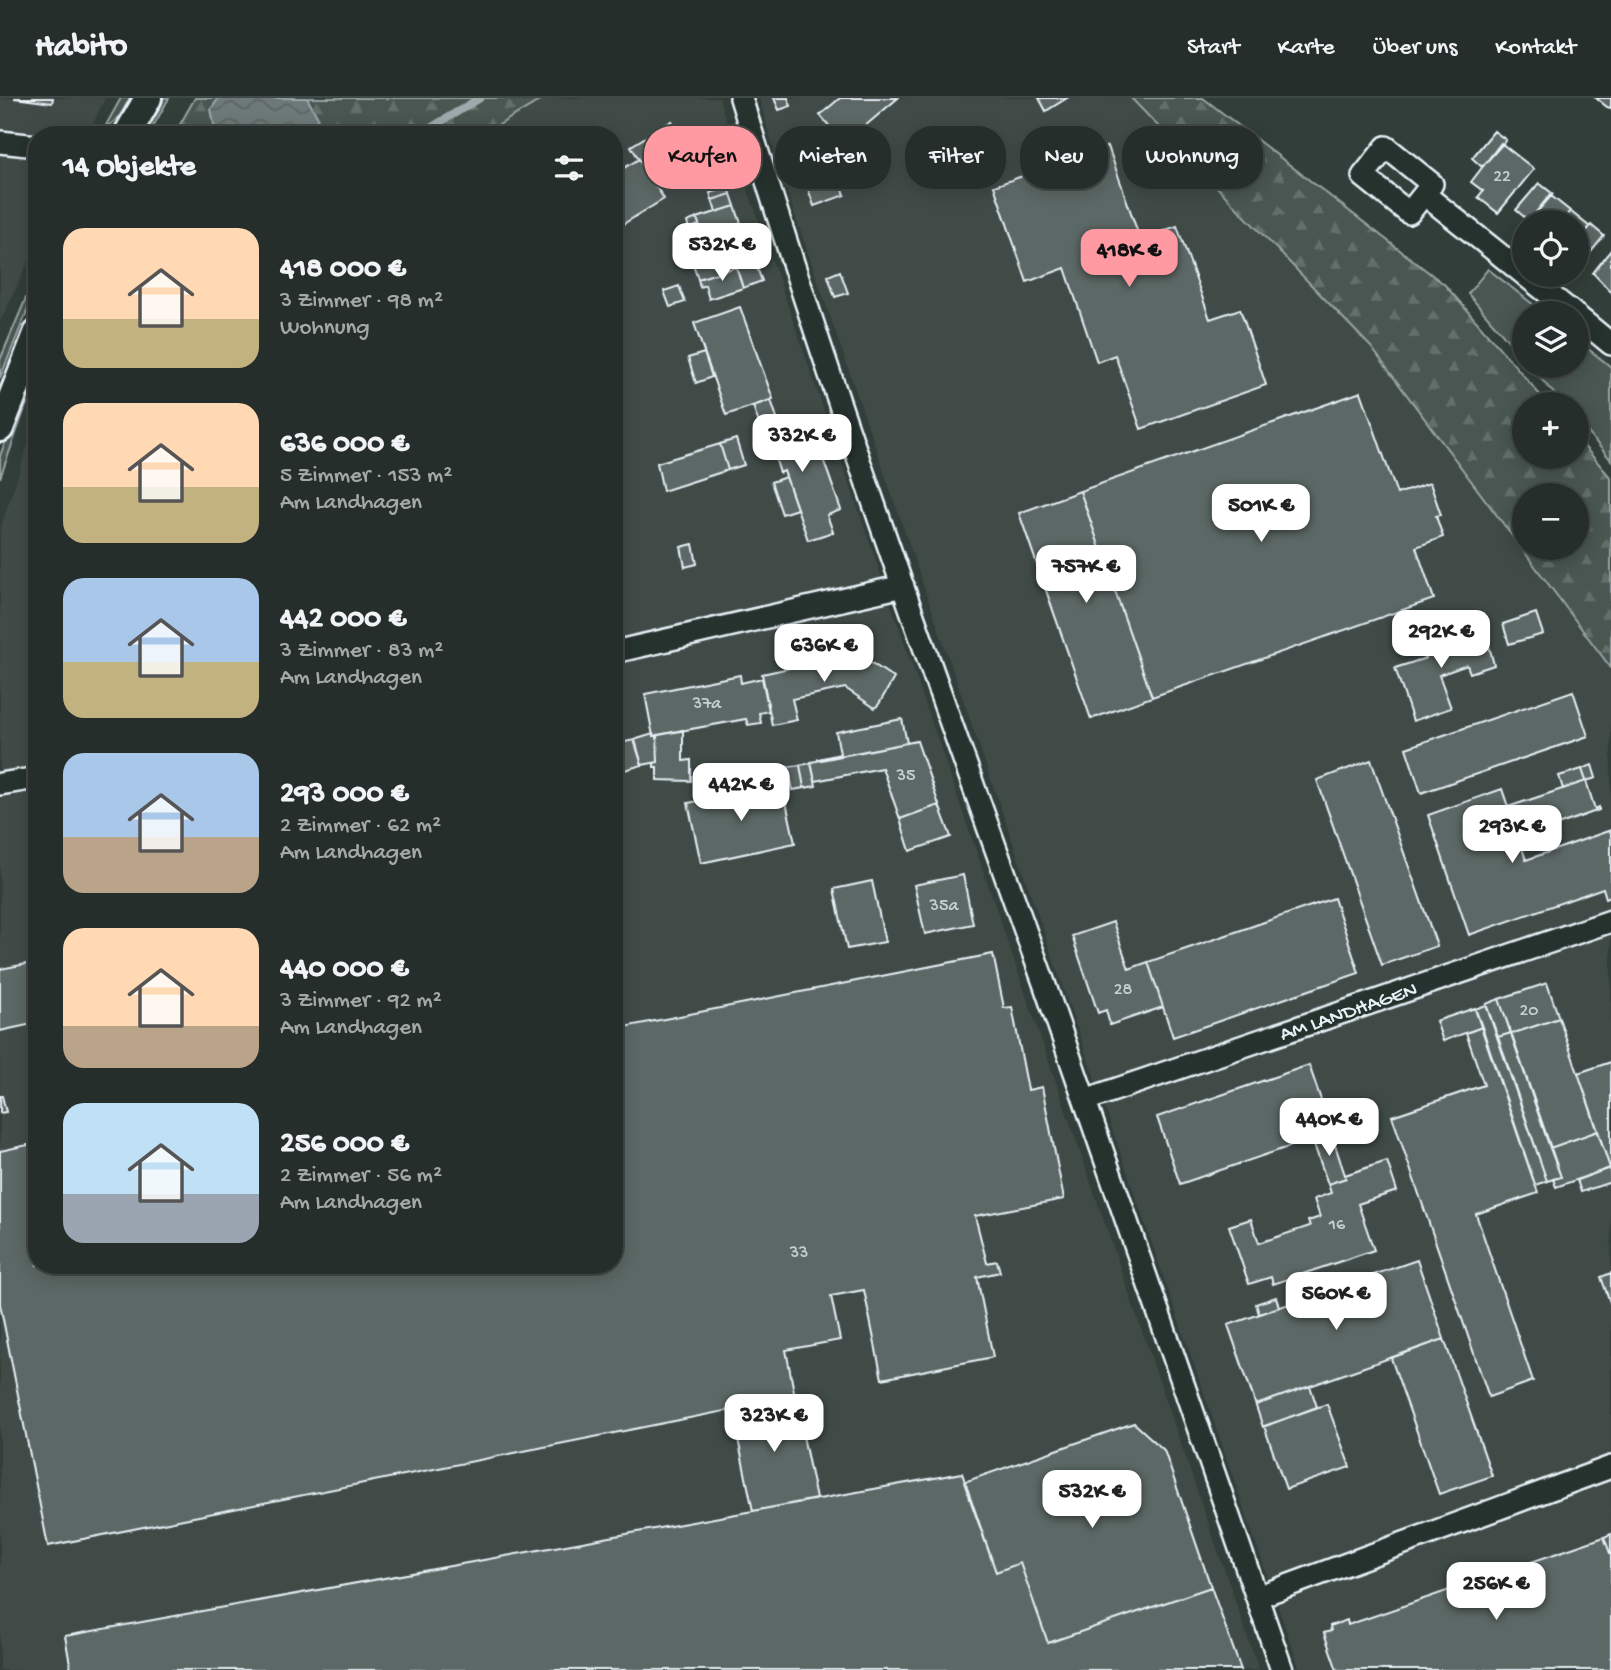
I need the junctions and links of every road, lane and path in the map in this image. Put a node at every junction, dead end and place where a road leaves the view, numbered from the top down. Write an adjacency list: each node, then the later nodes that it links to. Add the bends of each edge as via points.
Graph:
1 (148, 98): 3 (street)
2 (741, 98): 14 (street)
3 (132, 126)
4 (0, 142): 5 (street)
5 (28, 145)
6 (1424, 194): 7 (street)
7 (1512, 265)
8 (1540, 287): 9 (street)
9 (1558, 301)
10 (1589, 326): 11 (street)
11 (1611, 344)
12 (28, 357): 13 (street)
13 (0, 428)
14 (903, 586): 15 (street); 19 (street)
15 (623, 650)
16 (28, 779): 17 (street)
17 (0, 784)
18 (1611, 921): 19 (street, AM LANDHAGEN)
19 (1085, 1100): 21 (street)
20 (1611, 1467): 21 (street)
21 (1256, 1597): 22 (street)
22 (1282, 1670)

